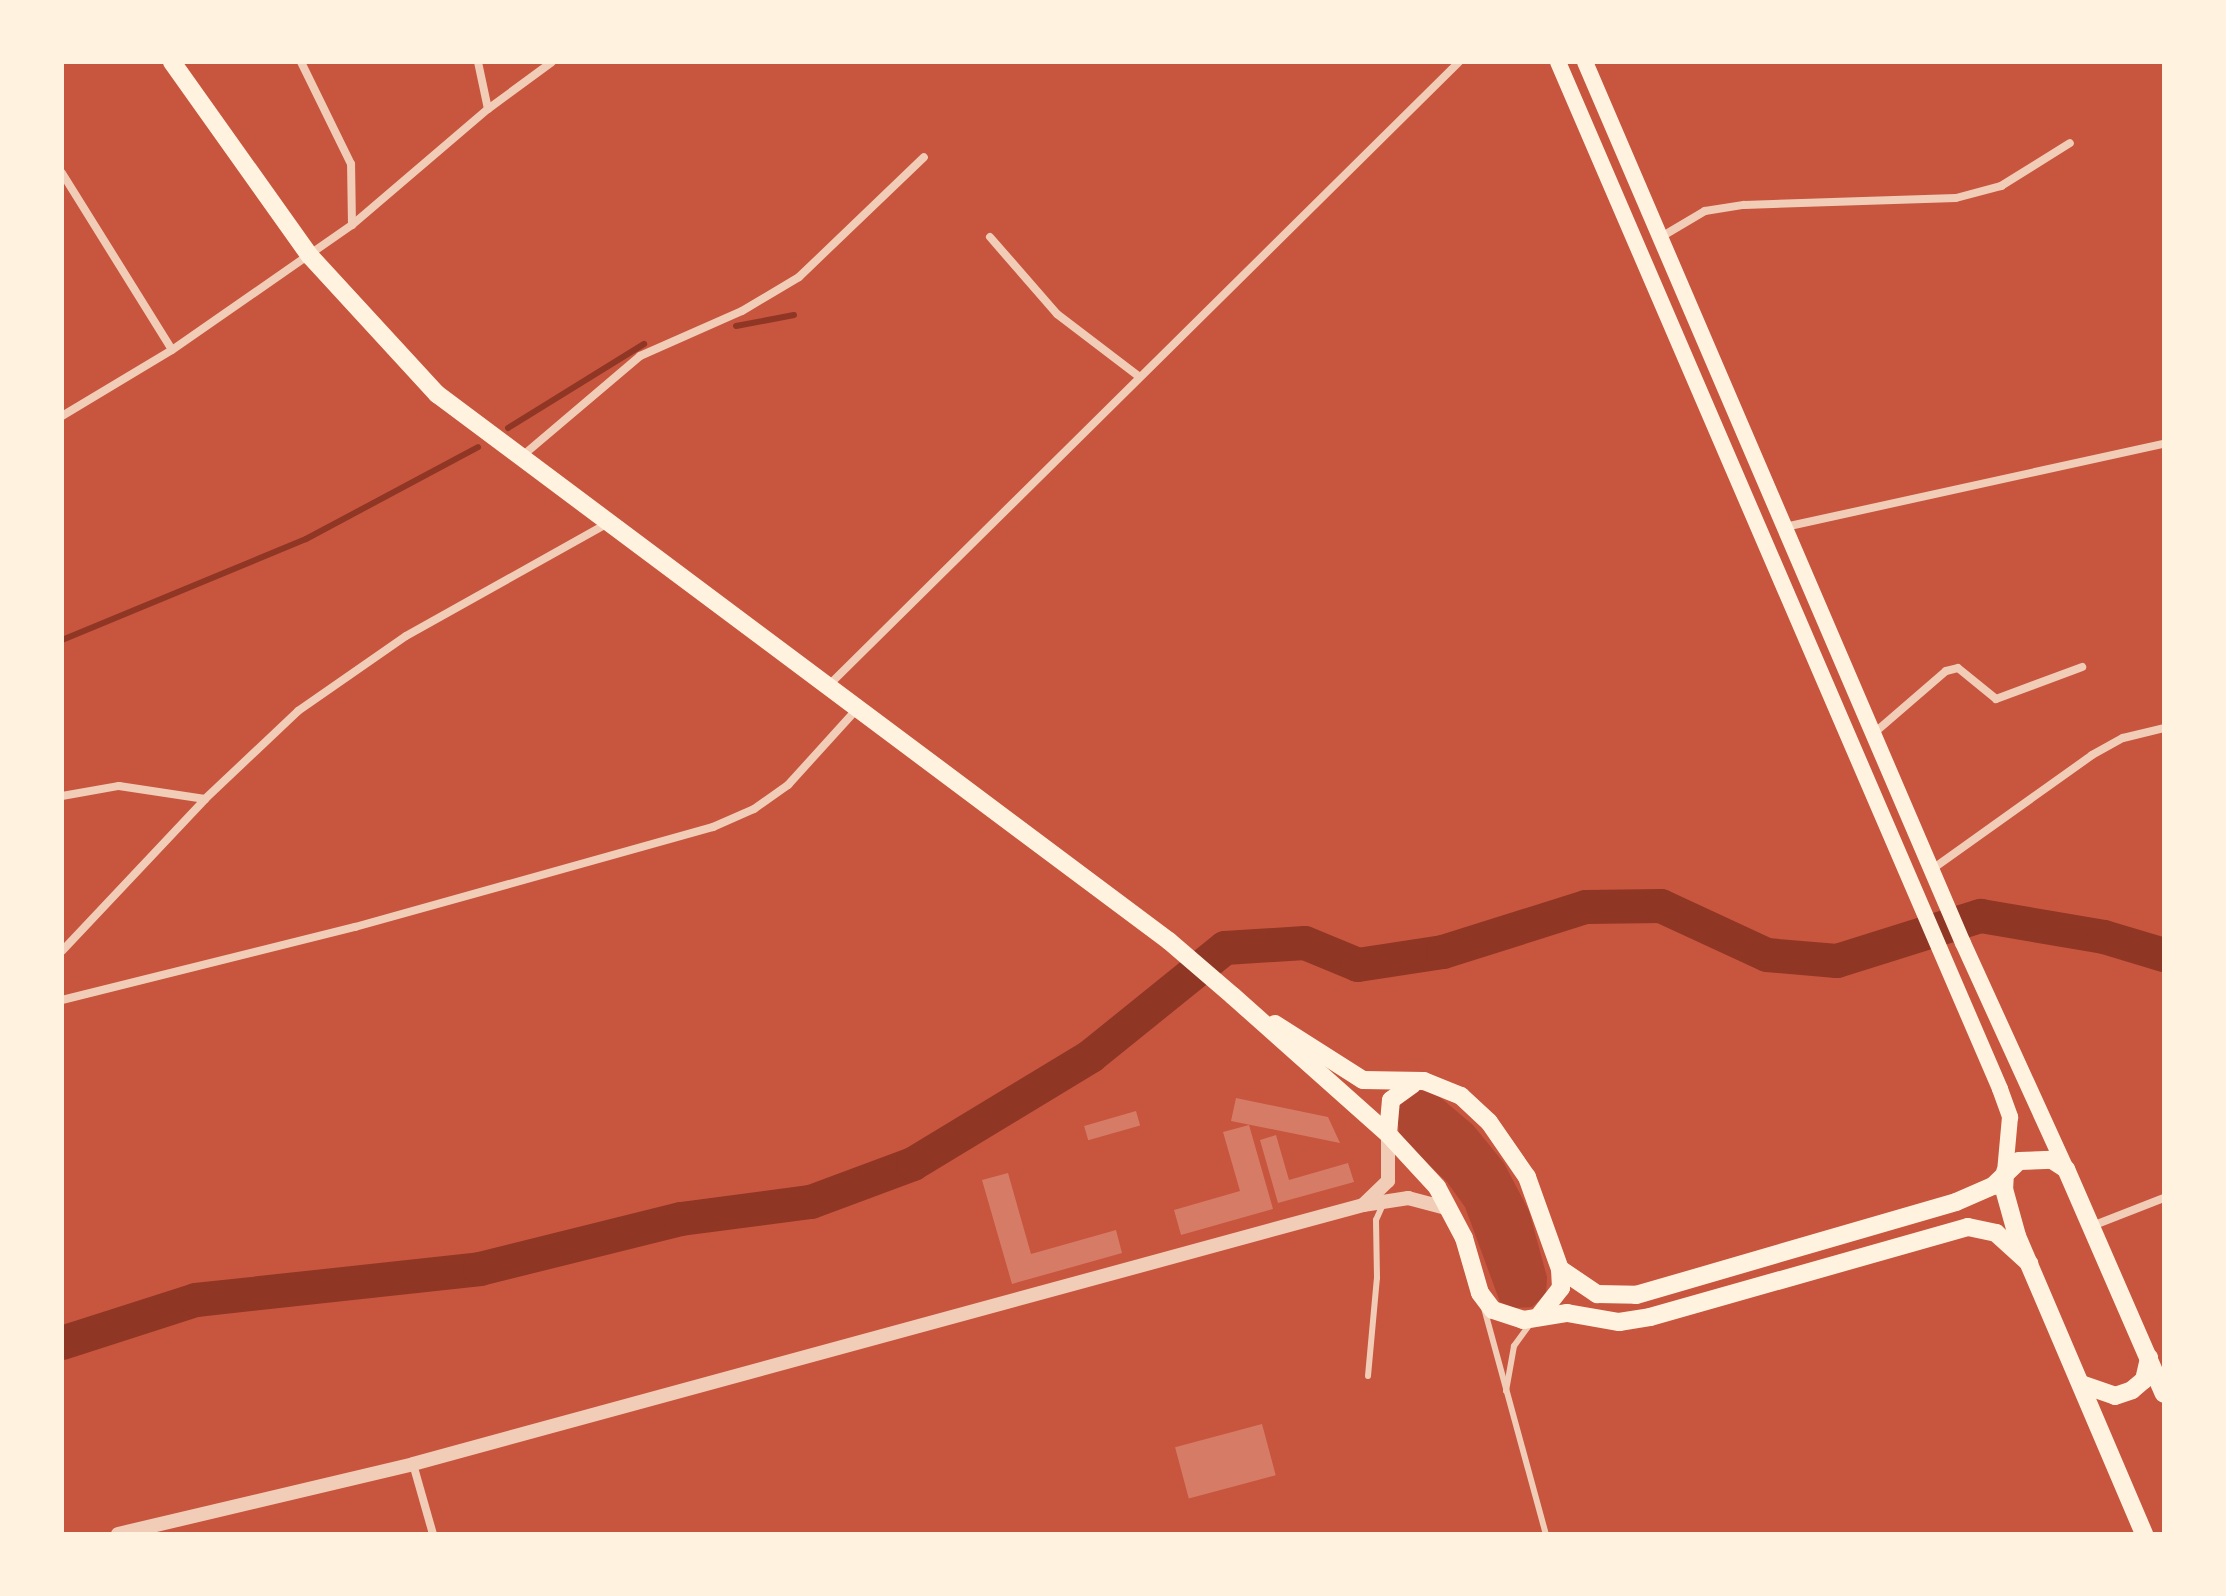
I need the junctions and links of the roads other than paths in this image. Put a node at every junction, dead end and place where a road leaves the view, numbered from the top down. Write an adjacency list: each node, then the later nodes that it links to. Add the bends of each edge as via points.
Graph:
1 (172, 62): 15 (main road)
2 (301, 62): 12 (street, via 351,164)
3 (478, 62): 8 (street)
4 (552, 62): 8 (street)
5 (1459, 62): 17 (street)
6 (1558, 62): 37 (main road, via 2010,1117)
7 (1585, 62): 14 (main road)
8 (488, 109): 12 (street)
9 (2070, 143): 14 (street, via 2001,186 1956,198 1744,205 1705,211)
10 (924, 157): 20 (street, via 799,277 742,311 640,356)
11 (62, 173): 16 (street)
12 (352, 225): 15 (street)
13 (990, 237): 17 (street, via 1057,314)
14 (1660, 237): 22 (main road)
15 (310, 256): 16 (street); 20 (main road, via 437,394)
16 (172, 350): 18 (street)
17 (1137, 375): 24 (street)
18 (62, 416)
19 (2162, 444): 22 (street)
20 (520, 458): 21 (main road)
21 (611, 521): 24 (main road); 29 (street, via 406,636 298,711)
22 (1785, 527): 27 (main road)
23 (2082, 667): 27 (street, via 1996,699 1986,696 1967,672 1946,671)
24 (829, 685): 25 (main road)
25 (857, 709): 32 (main road, via 1169,941); 33 (street, via 788,785 754,809 713,827 355,927)
26 (2164, 728): 30 (street, via 2123,738 2092,755)
27 (1873, 734): 30 (main road)
28 (62, 796): 29 (street, via 119,786)
29 (205, 799): 31 (street)
30 (1931, 870): 36 (main road)
31 (62, 951)
32 (1233, 996): 34 (main road, via 1363,1080); 35 (main road)
33 (62, 1000)
34 (1424, 1081): 35 (main road, via 1404,1087 1391,1100); 44 (main road, via 1461,1096 1511,1150 1542,1212)
35 (1388, 1134): 40 (street, via 1388,1181); 41 (main road)
36 (2066, 1169): 37 (main road, via 2036,1158 2019,1161); 42 (main road)
37 (2005, 1172): 43 (main road, via 2008,1212); 44 (main road, via 1993,1186 1956,1202 1636,1295 1597,1294)
38 (2164, 1198): 42 (street)
39 (1384, 1200): 40 (street); 41 (street, via 1408,1198); 48 (lane, via 1376,1220)
40 (1363, 1205): 52 (street)
41 (1451, 1209): 45 (main road)
42 (2092, 1226): 47 (main road)
43 (2029, 1263): 46 (main road, via 1996,1233 1949,1229 1650,1317 1619,1322 1567,1313); 49 (main road)
44 (1560, 1269): 46 (main road, via 1561,1288)
45 (1480, 1293): 46 (main road, via 1504,1316); 50 (lane)
46 (1539, 1316): 50 (lane, via 1518,1336)
47 (2149, 1358): 49 (main road, via 2144,1380 2132,1390 2115,1396); 51 (main road)
48 (1368, 1376)
49 (2081, 1384): 56 (main road)
50 (1505, 1394): 55 (lane)
51 (2164, 1394)
52 (413, 1464): 53 (street); 54 (street)
53 (118, 1534)
54 (433, 1534)
55 (1546, 1534)
56 (2144, 1534)

